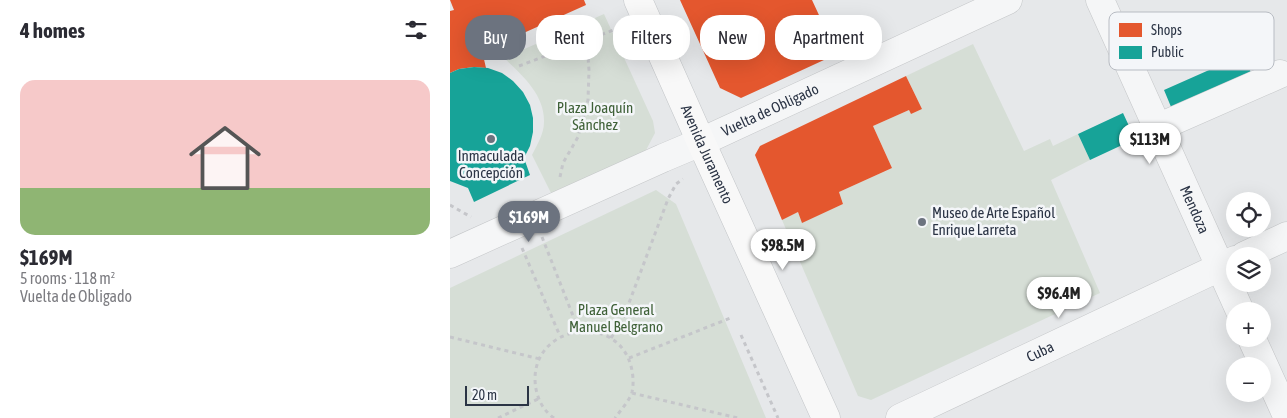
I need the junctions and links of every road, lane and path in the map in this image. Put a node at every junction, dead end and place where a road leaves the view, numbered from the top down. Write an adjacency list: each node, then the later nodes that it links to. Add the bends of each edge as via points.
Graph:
1 (1008, 0): 12 (street, Vuelta de Obligado)
2 (1100, 0): 4 (street, Mendoza)
3 (642, 8): 5 (path); 12 (main road, Avenida Juramento)
4 (1109, 20)
5 (603, 34)
6 (536, 60): 8 (path)
7 (588, 60): 14 (path, via 588,100 578,138 563,163)
8 (519, 66)
9 (1131, 70): 11 (street, Mendoza)
10 (1280, 74): 11 (street)
11 (1157, 128): 21 (street, Mendoza)
12 (701, 142): 22 (street, Vuelta de Obligado); 41 (main road, Avenida Juramento)
13 (683, 179): 29 (path, via 676,184 668,199 623,319)
14 (560, 182)
15 (450, 204): 16 (path)
16 (475, 220)
17 (541, 234): 25 (path)
18 (1287, 236): 20 (street, Cuba)
19 (520, 244): 27 (path)
20 (1263, 247)
21 (1226, 249)
22 (450, 254)
23 (1226, 264): 42 (street, Cuba)
24 (733, 317): 31 (path)
25 (579, 330): 27 (path); 29 (path, via 595,331)
26 (741, 335): 40 (path)
27 (560, 336): 32 (path)
28 (450, 337): 32 (path)
29 (611, 338): 31 (path)
30 (1256, 347): 35 (street)
31 (629, 358): 33 (path, via 634,377)
32 (540, 359): 34 (path, via 535,372)
33 (632, 394): 38 (path); 39 (path)
34 (538, 399): 36 (path); 37 (path)
35 (1287, 416)
36 (498, 418)
37 (554, 418)
38 (616, 418)
39 (738, 418)
40 (778, 418)
41 (826, 418)
42 (900, 418)

